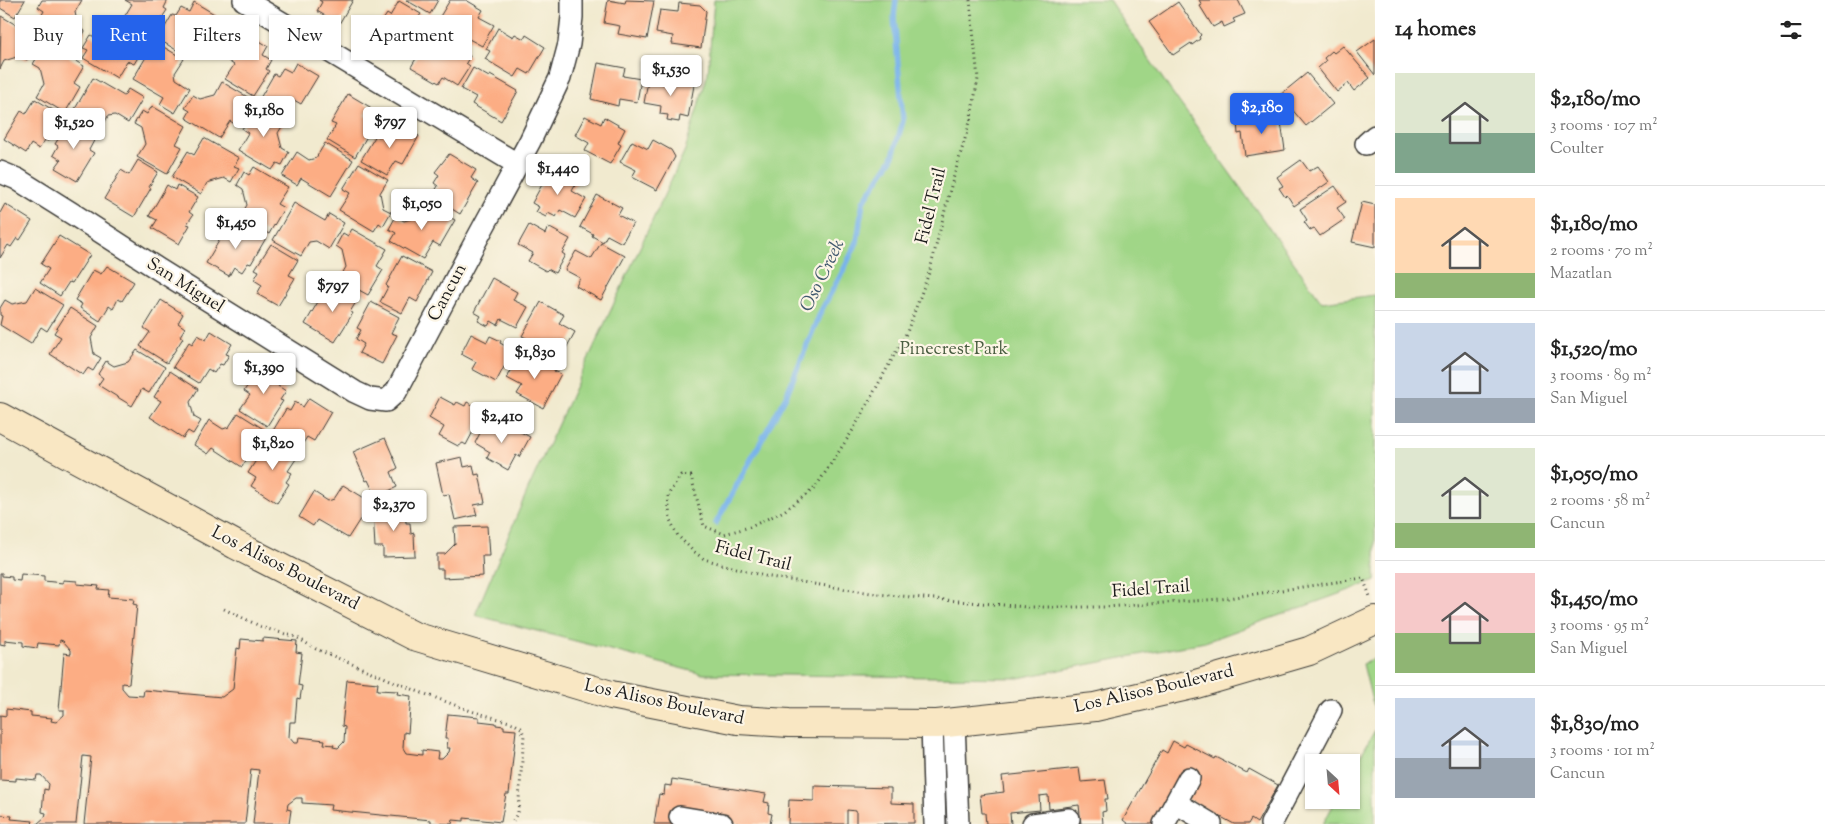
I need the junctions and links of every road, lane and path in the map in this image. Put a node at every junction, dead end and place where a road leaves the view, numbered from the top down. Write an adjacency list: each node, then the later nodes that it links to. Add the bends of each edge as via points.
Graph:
1 (244, 0): 4 (street)
2 (572, 0): 4 (street, Cancun, via 569,44 560,78)
3 (970, 0): 8 (path, Fidel Trail, via 978,79 970,122 930,270 908,332 853,430 815,488 784,511 750,527 724,534 704,526 690,476 682,475 668,495 670,520 678,536 704,559 764,576 877,594 1027,607 1106,607 1221,599 1363,578)
4 (517, 164): 6 (street, Cancun, via 396,392 386,401)
5 (0, 172): 6 (street, San Miguel, via 25,184)
6 (370, 399)
7 (0, 417): 12 (main road, Los Alisos Boulevard, via 414,636 610,695 738,720 789,724)
8 (1375, 607)
9 (224, 609): 19 (path, via 417,691 521,728 524,735 518,812)
10 (1375, 620): 12 (main road, Los Alisos Boulevard, via 1309,651 1196,684 1095,707)
11 (1332, 710): 24 (street)
12 (943, 723): 20 (street); 21 (street)
13 (1189, 778): 14 (street)
14 (1176, 803): 22 (street); 23 (street)
15 (680, 817): 17 (street)
16 (1069, 819): 18 (street)
17 (715, 823)
18 (1041, 823)
19 (511, 824)
20 (934, 824)
21 (958, 824)
22 (1164, 824)
23 (1211, 824)
24 (1271, 824)

